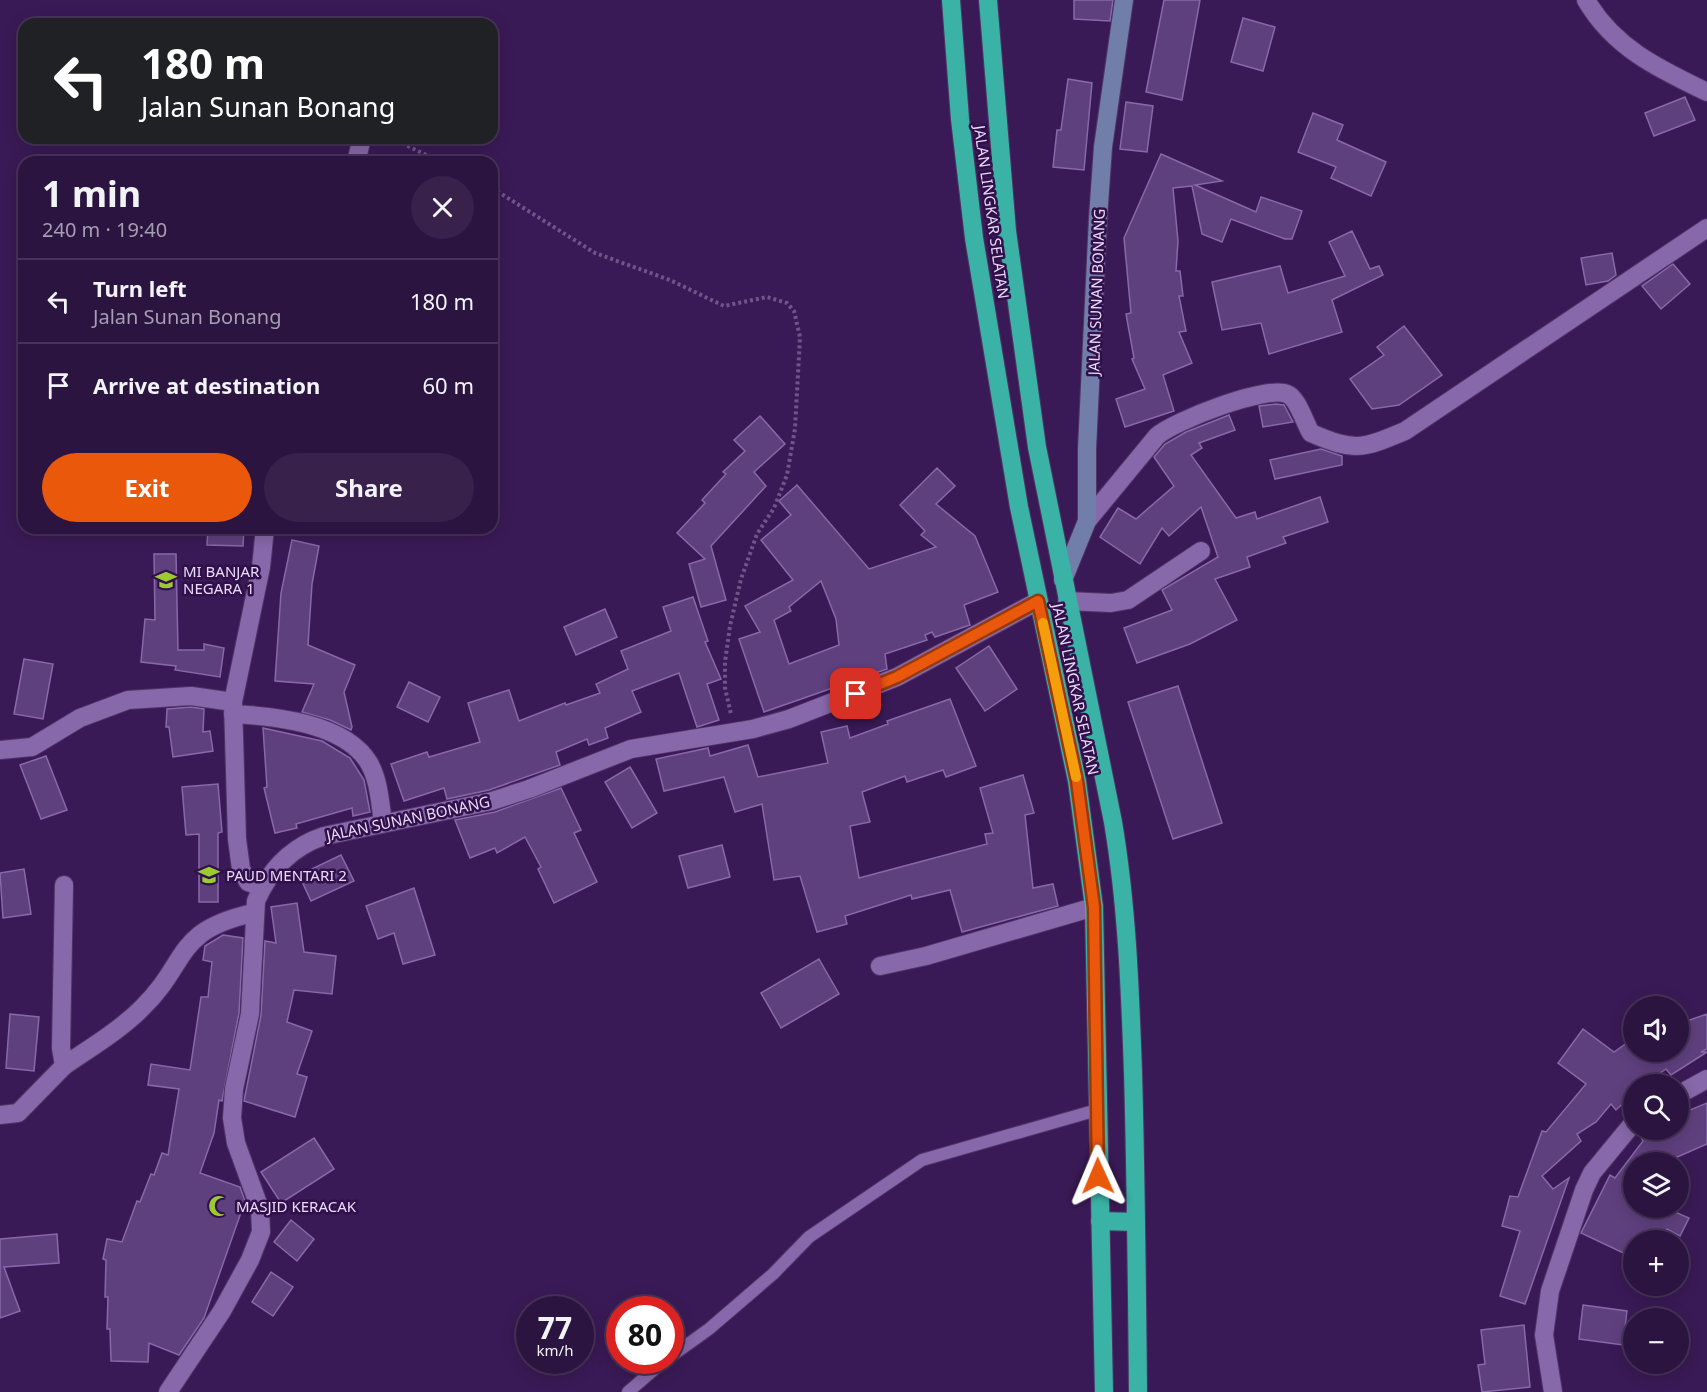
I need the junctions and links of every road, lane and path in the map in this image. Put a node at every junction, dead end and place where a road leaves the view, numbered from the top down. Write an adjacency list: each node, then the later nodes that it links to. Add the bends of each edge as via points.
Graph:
1 (951, 0): 14 (highway, JALAN LINGKAR SELATAN, via 974,238)
2 (988, 0): 13 (highway, JALAN LINGKAR SELATAN, via 995,110 1016,301 1040,469)
3 (1124, 0): 10 (street, JALAN SUNAN BONANG, via 1103,147 1087,449)
4 (1586, 0): 5 (street, via 1613,38 1652,66)
5 (1707, 92)
6 (404, 144): 7 (path)
7 (428, 156)
8 (498, 192): 17 (path, via 595,253 670,280 724,306 768,297 787,303 794,311 800,337 795,429 787,475 774,508 757,534 741,579 724,662)
9 (1707, 228): 10 (street, via 1405,431 1351,448 1311,433 1293,398 1287,394 1246,398 1168,426 1156,435)
10 (1087, 521): 13 (street, JALAN SUNAN BONANG)
11 (264, 534): 16 (street)
12 (1201, 551): 15 (street, via 1128,600)
13 (1063, 580): 15 (highway, JALAN LINGKAR SELATAN)
14 (1038, 601): 17 (street, JALAN SUNAN BONANG, via 897,677 789,719); 22 (highway, JALAN LINGKAR SELATAN, via 1077,781)
15 (1067, 601): 32 (highway, JALAN LINGKAR SELATAN, via 1123,882 1130,986)
16 (233, 708): 18 (street, via 191,696 128,700 80,718 32,747); 19 (street, via 300,723 352,745 370,764); 21 (street, via 241,868 248,882)
17 (734, 732): 19 (street, JALAN SUNAN BONANG, via 631,748 492,801)
18 (0, 750)
19 (383, 822): 21 (street, JALAN SUNAN BONANG, via 305,842 279,864)
20 (64, 885): 25 (street)
21 (262, 887): 23 (street, JALAN SUNAN BONANG)
22 (1094, 907): 24 (street); 28 (highway, JALAN LINGKAR SELATAN)
23 (253, 913): 25 (street, via 199,933 143,1007); 35 (street, JALAN SUNAN BONANG, via 255,952 250,1014 232,1118 236,1143 260,1209 261,1232 222,1311)
24 (880, 966)
25 (64, 1066): 29 (street, via 18,1113)
26 (1707, 1079): 27 (street)
27 (1689, 1089)
28 (1097, 1110): 31 (highway, JALAN LINGKAR SELATAN); 33 (lane, via 922,1160 809,1237 765,1281)
29 (0, 1115)
30 (1623, 1135): 39 (street, via 1598,1165 1584,1190 1550,1291 1544,1335)
31 (1100, 1221): 32 (highway); 37 (highway, JALAN LINGKAR SELATAN)
32 (1136, 1222): 38 (highway, JALAN LINGKAR SELATAN)
33 (684, 1347)
34 (649, 1374): 36 (lane)
35 (168, 1392)
36 (628, 1392)
37 (1104, 1392)
38 (1138, 1392)
39 (1552, 1392)

